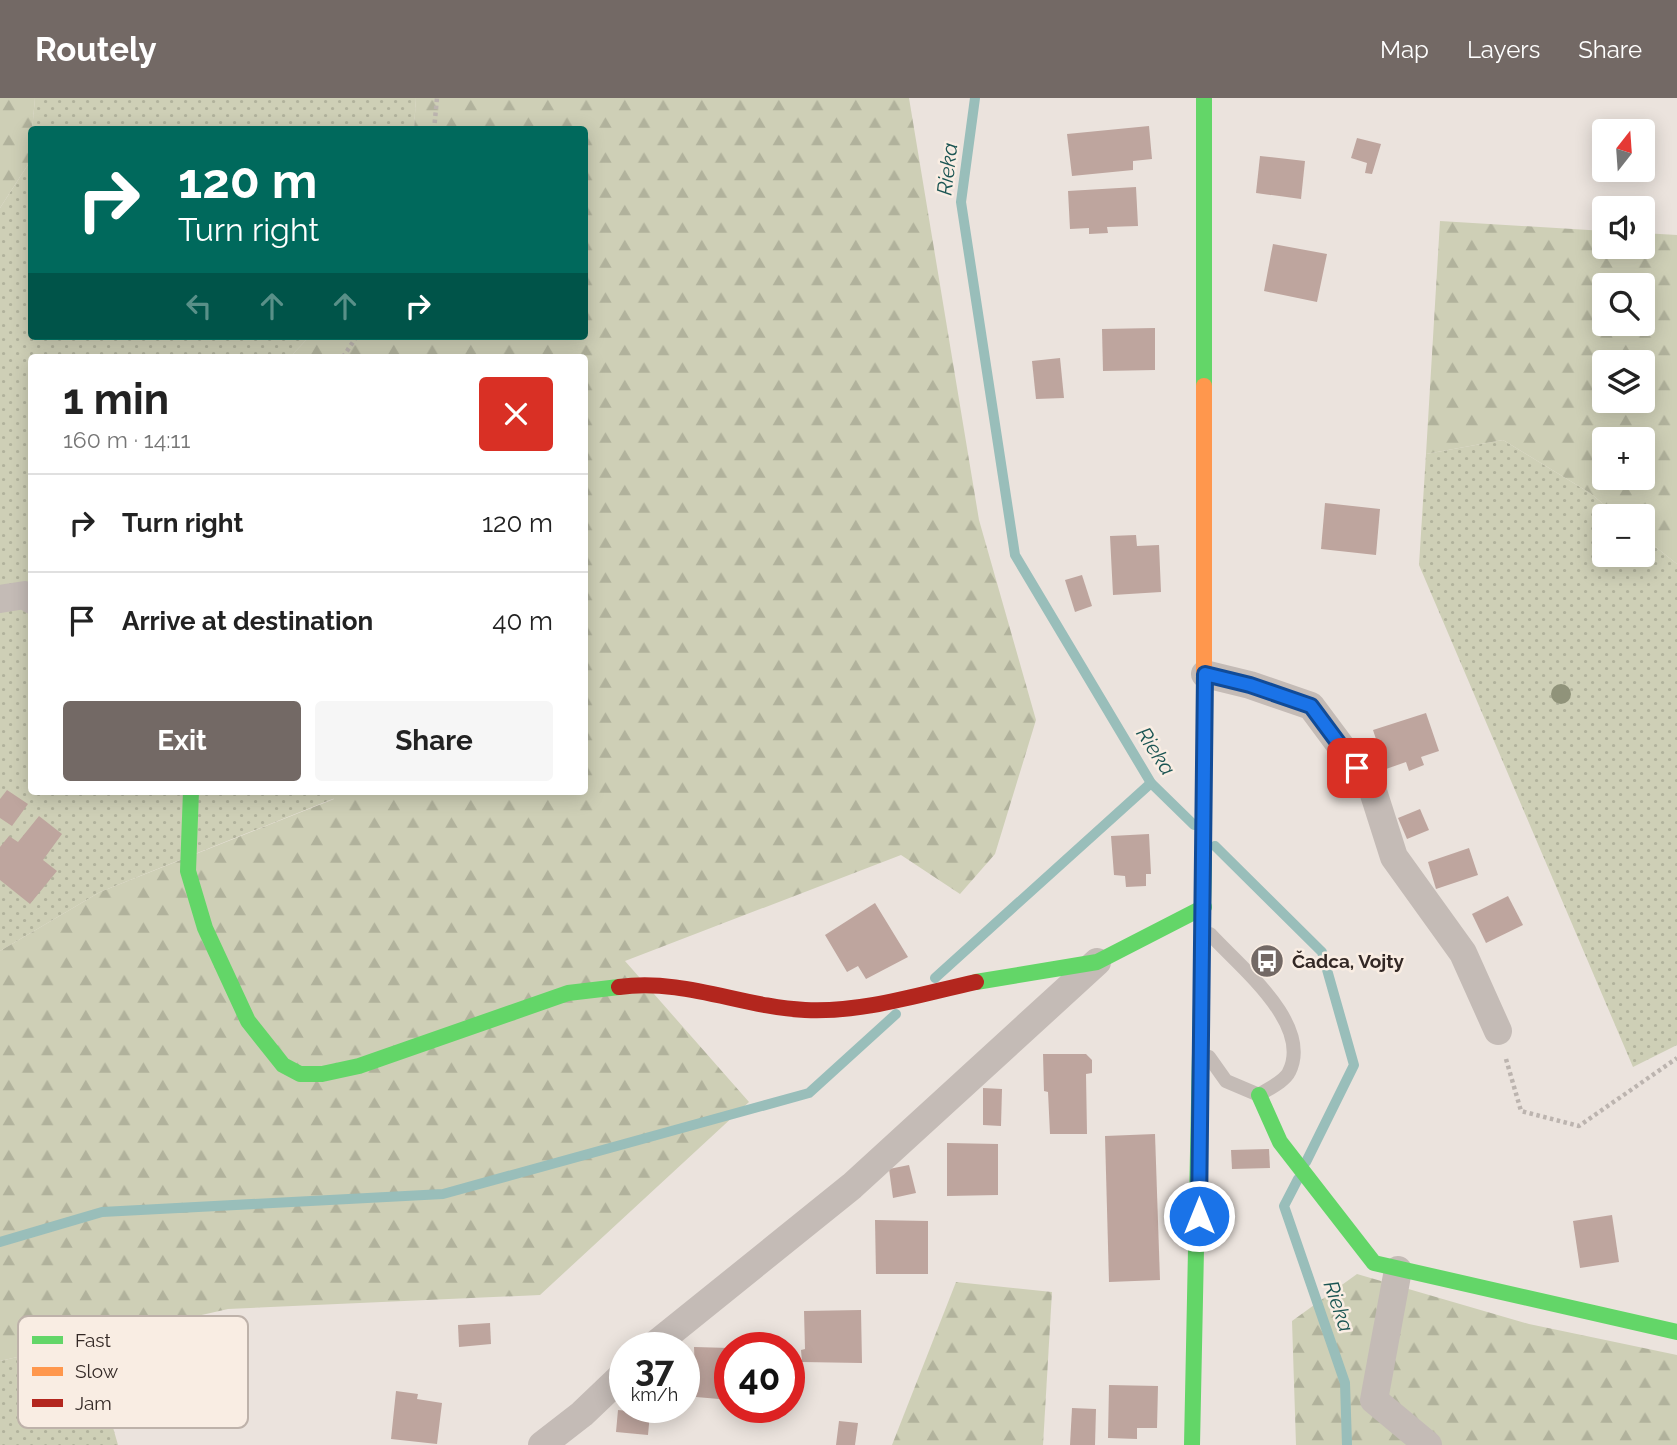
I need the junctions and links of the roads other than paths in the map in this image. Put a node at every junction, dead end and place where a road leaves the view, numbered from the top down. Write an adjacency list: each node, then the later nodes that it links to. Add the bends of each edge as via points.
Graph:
1 (1204, 98): 4 (street)
2 (28, 597): 3 (street)
3 (0, 599)
4 (1205, 674): 6 (street); 9 (street, via 1311,706 1373,788 1394,857 1463,953)
5 (191, 795): 8 (street, via 190,881 225,976 253,1029 289,1069 300,1074 327,1074 359,1066 568,993 639,984 690,987 807,1010 882,1003)
6 (1205, 907): 7 (street); 8 (street)
7 (1204, 928): 10 (street); 11 (lane, via 1283,1014 1297,1048 1289,1075)
8 (1097, 962): 13 (street, via 852,1186)
9 (1498, 1031)
10 (1201, 1045): 11 (lane, via 1226,1081); 17 (street)
11 (1259, 1095): 12 (street, via 1280,1142 1374,1263)
12 (1398, 1270): 14 (street); 18 (street, via 1374,1401)
13 (671, 1332)
14 (1677, 1332)
15 (609, 1388): 16 (street)
16 (542, 1445)
17 (1192, 1445)
18 (1428, 1445)

